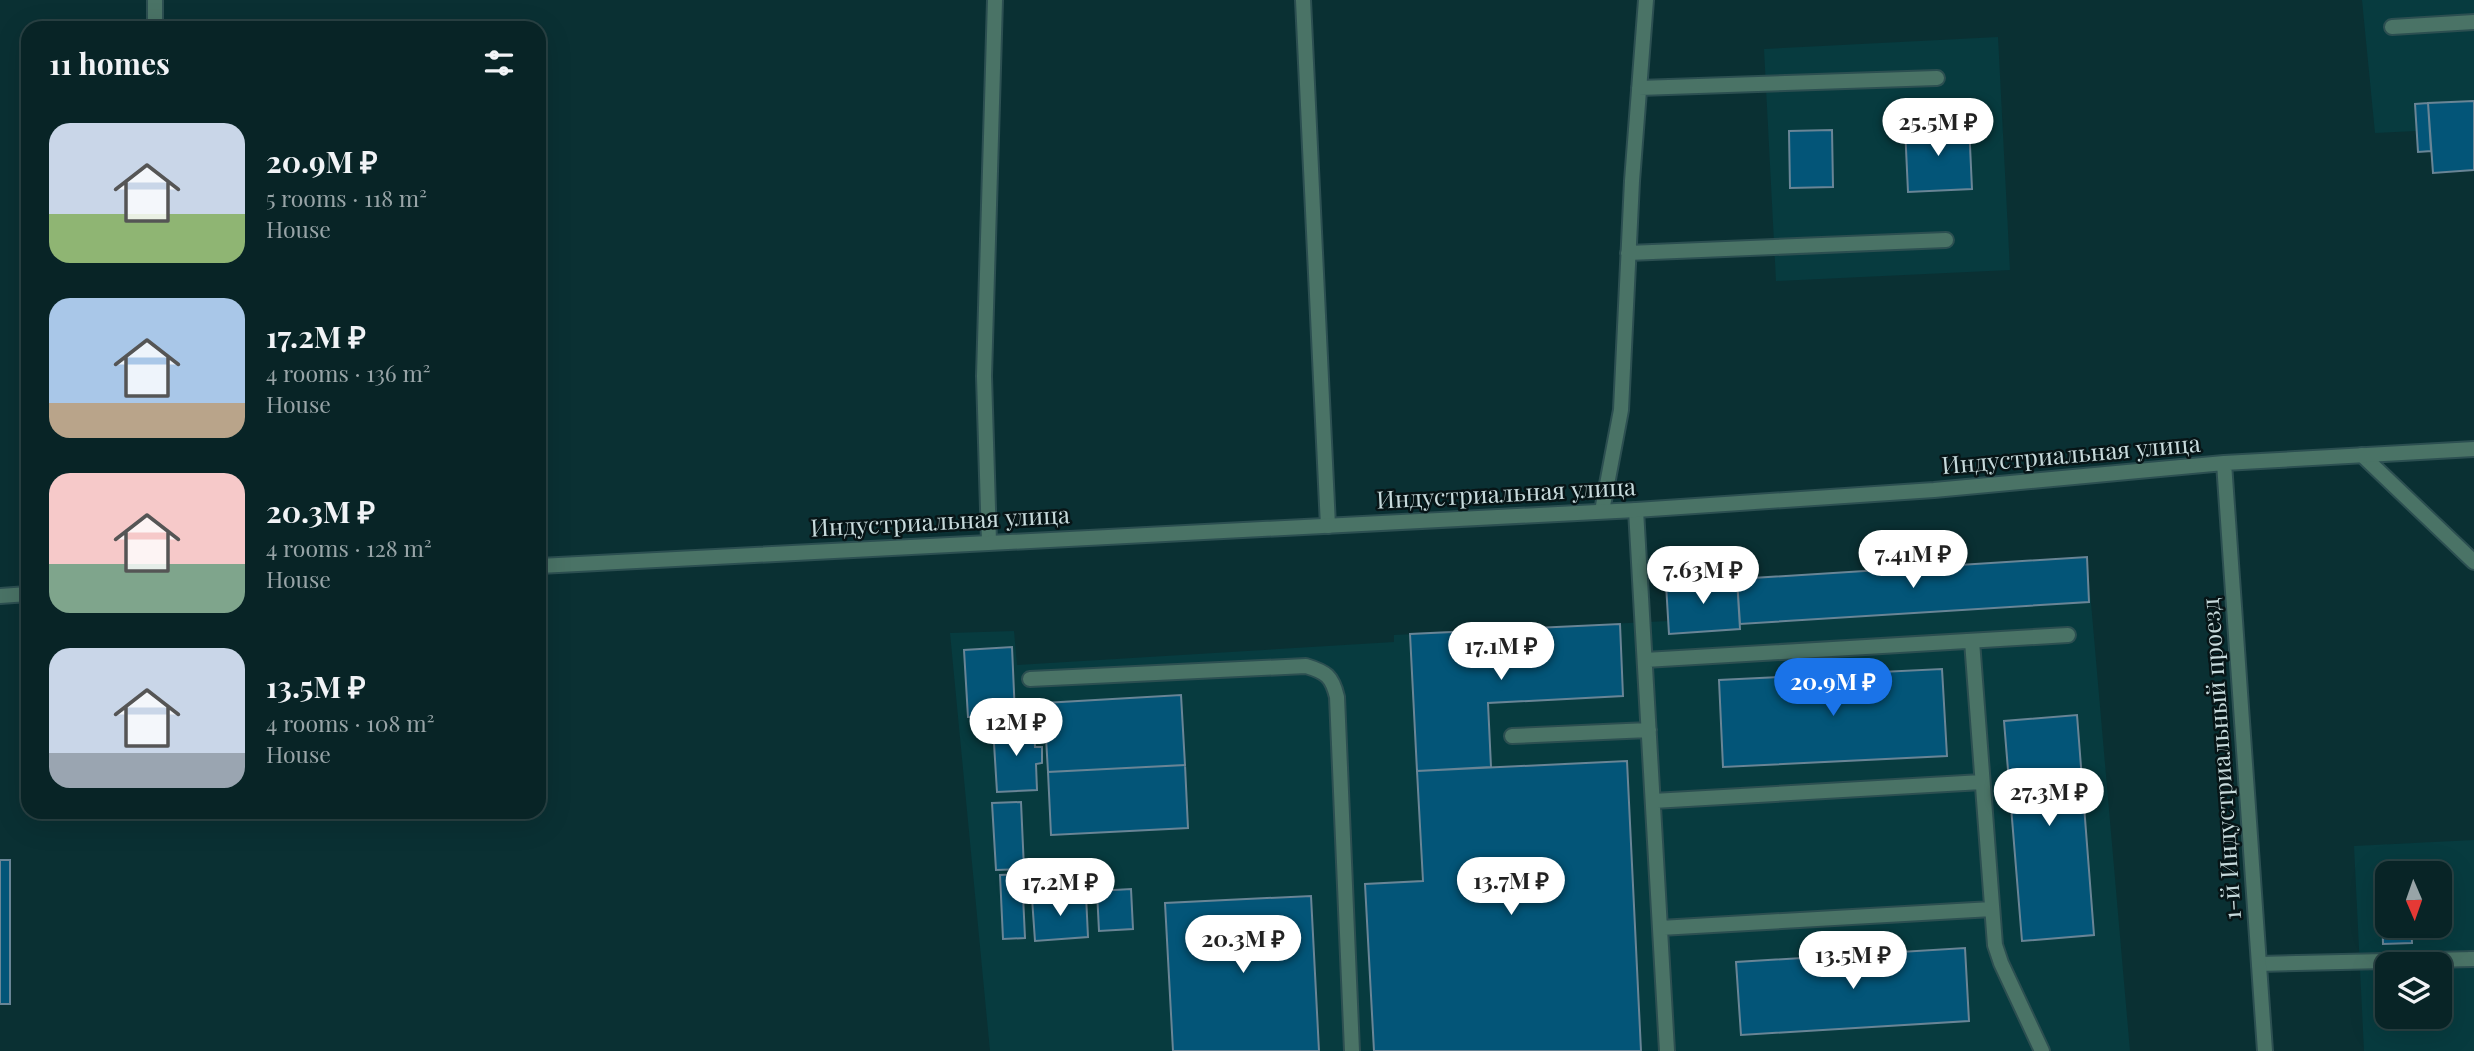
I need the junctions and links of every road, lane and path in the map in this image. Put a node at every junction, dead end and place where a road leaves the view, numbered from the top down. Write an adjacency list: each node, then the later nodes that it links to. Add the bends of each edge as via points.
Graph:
1 (155, 0): 5 (street)
2 (995, 0): 18 (street, via 984,376)
3 (1303, 0): 17 (street)
4 (1646, 0): 9 (street)
5 (155, 21)
6 (2474, 22): 7 (street)
7 (2392, 27)
8 (1937, 78): 9 (street)
9 (1639, 88): 11 (street)
10 (1946, 240): 11 (street)
11 (1628, 253): 16 (street, via 1620,410)
12 (2474, 449): 13 (street, Индустриальная улица)
13 (2362, 455): 14 (street, Индустриальная улица); 19 (street)
14 (2224, 463): 15 (street, Индустриальная улица, via 1934,490); 34 (street, 1-й Индустриальный проезд)
15 (1636, 509): 16 (street, Индустриальная улица); 25 (street)
16 (1602, 511): 17 (street, Индустриальная улица)
17 (1328, 526): 18 (street, Индустриальная улица)
18 (989, 542): 20 (street, Индустриальная улица)
19 (2474, 562)
20 (546, 566)
21 (21, 594): 22 (street)
22 (0, 596)
23 (2068, 635): 24 (street)
24 (1972, 641): 25 (street); 29 (street)
25 (1645, 660): 27 (street)
26 (1030, 679): 35 (street, via 1306,666 1333,681)
27 (1649, 730): 28 (street); 30 (street)
28 (1512, 736)
29 (1982, 782): 30 (street); 31 (street)
30 (1653, 801): 32 (street)
31 (1992, 909): 32 (street); 37 (street, via 2001,963)
32 (1660, 928): 36 (street)
33 (2474, 959): 34 (street)
34 (2259, 964): 38 (street, 1-й Индустриальный проезд)
35 (1352, 1051)
36 (1667, 1051)
37 (2042, 1051)
38 (2265, 1051)

